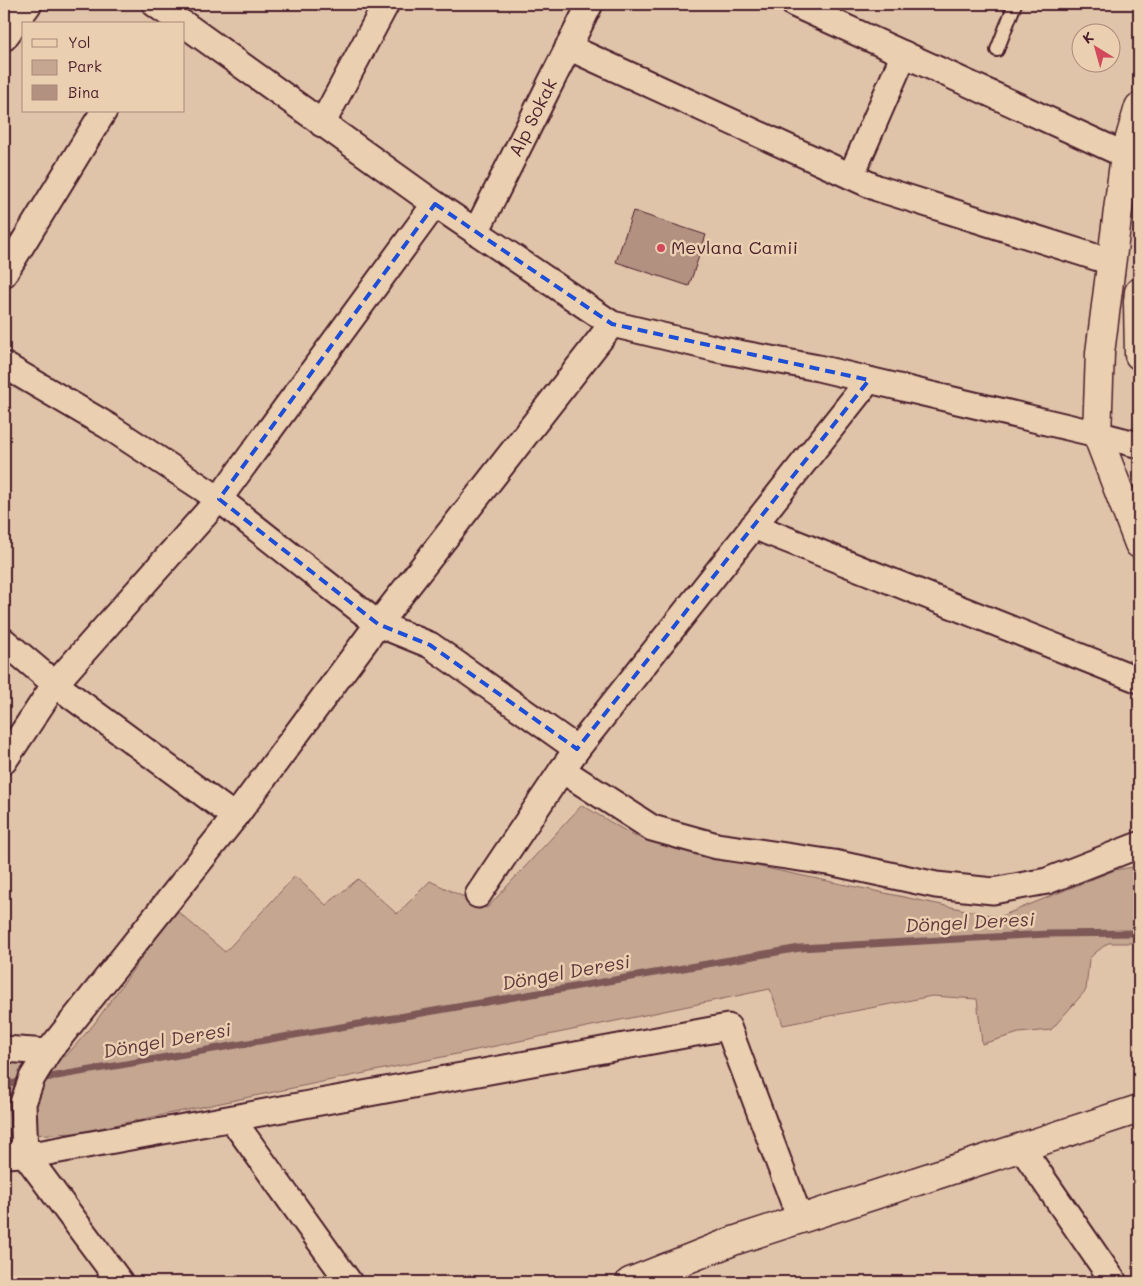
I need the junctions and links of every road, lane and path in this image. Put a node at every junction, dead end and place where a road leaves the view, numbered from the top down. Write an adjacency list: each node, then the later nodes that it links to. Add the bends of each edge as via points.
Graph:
1 (29, 4): 7 (street)
2 (386, 4): 13 (street)
3 (590, 4): 8 (street, Alp Sokak)
4 (794, 4): 10 (street)
5 (1015, 4): 9 (lane)
6 (185, 26): 13 (street)
7 (4, 38)
8 (568, 47): 15 (street); 17 (street, Alp Sokak)
9 (997, 50)
10 (904, 54): 14 (street); 15 (street)
11 (1139, 106): 14 (street)
12 (103, 112): 19 (street)
13 (322, 124): 16 (street)
14 (1124, 155): 18 (street)
15 (851, 176): 18 (street, via 877,188)
16 (435, 204): 17 (street); 27 (street)
17 (476, 232): 21 (street)
18 (1111, 262): 25 (street, via 1100,353)
19 (4, 274)
20 (1139, 292): 22 (street)
21 (612, 324): 24 (street); 30 (street)
22 (1139, 355)
23 (4, 365): 27 (street, via 108,426)
24 (869, 380): 25 (street); 28 (street)
25 (1097, 434): 26 (street); 29 (street)
26 (1139, 445)
27 (218, 499): 30 (street); 33 (street)
28 (753, 526): 32 (street); 34 (street)
29 (1139, 544)
30 (378, 624): 34 (street, via 430,645); 37 (street)
31 (4, 642): 33 (street)
32 (1139, 680)
33 (55, 684): 35 (street); 37 (street)
34 (577, 749): 36 (street)
35 (4, 761)
36 (562, 770): 38 (street, via 652,828 717,846 834,863 936,885 993,891 1047,882); 39 (street)
37 (235, 816): 41 (street)
38 (1139, 844)
39 (478, 895)
40 (4, 1049): 41 (street)
41 (48, 1052): 45 (street, via 32,1078 23,1103)
42 (1139, 1109): 44 (street)
43 (232, 1119): 45 (street, via 43,1153); 46 (street, via 728,1028); 48 (street)
44 (1021, 1147): 46 (street); 50 (street)
45 (14, 1155): 47 (street)
46 (800, 1219): 49 (street, via 733,1241)
47 (120, 1282)
48 (350, 1282)
49 (630, 1282)
50 (1114, 1282)

